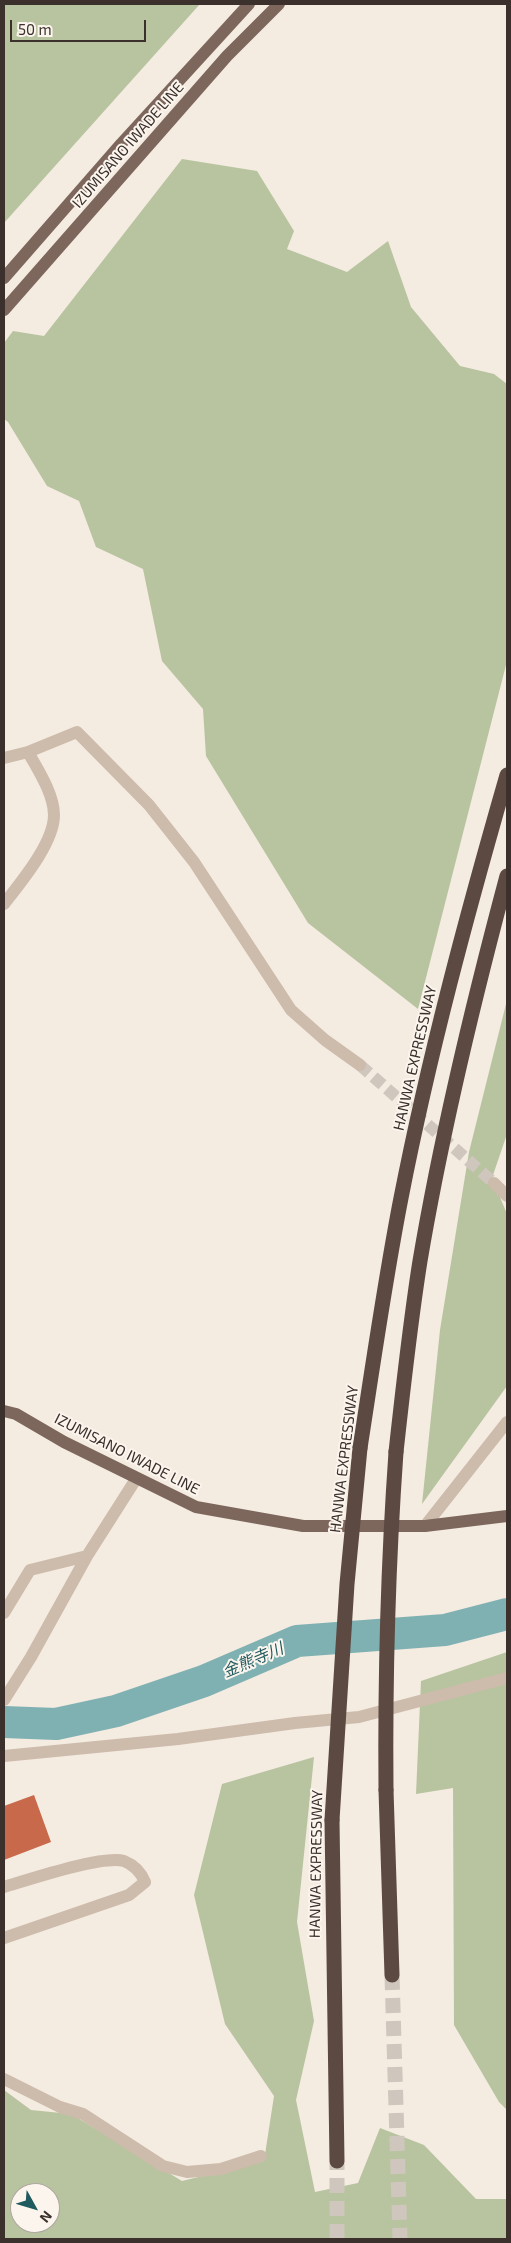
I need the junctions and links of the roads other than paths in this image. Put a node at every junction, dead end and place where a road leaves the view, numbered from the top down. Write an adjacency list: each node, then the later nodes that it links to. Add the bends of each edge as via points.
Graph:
1 (249, 4): 3 (main road, IZUMISANO IWADE LINE)
2 (279, 4): 4 (main road, IZUMISANO IWADE LINE, via 227,56)
3 (4, 278)
4 (4, 310)
5 (28, 752): 6 (street); 9 (street, via 47,788 54,814 52,834); 10 (street, via 77,732 149,806 194,862 291,1010)
6 (4, 758)
7 (507, 775): 28 (highway, HANWA EXPRESSWAY, bridge, via 459,951 410,1160 360,1448 347,1584 332,1820)
8 (507, 876): 25 (highway, bridge, via 456,1077 438,1167 420,1262 396,1452 387,1624 386,1790)
9 (4, 904)
10 (360, 1065)
11 (494, 1183): 12 (street)
12 (507, 1196)
13 (4, 1411): 15 (main road, IZUMISANO IWADE LINE, via 16,1414)
14 (507, 1422): 17 (street)
15 (136, 1478): 17 (main road, IZUMISANO IWADE LINE, via 196,1507 303,1526); 18 (street)
16 (507, 1516): 17 (main road, IZUMISANO IWADE LINE)
17 (425, 1526)
18 (87, 1556): 19 (street, via 30,1570); 21 (street)
19 (4, 1613)
20 (507, 1678): 22 (street, via 359,1717 178,1740)
21 (4, 1700)
22 (4, 1756)
23 (4, 1887): 24 (street, via 93,1862 123,1861 141,1871 145,1882 129,1895)
24 (4, 1938)
25 (392, 1974)
26 (4, 2079): 27 (street, via 60,2107 83,2114 163,2166 187,2172 221,2169)
27 (261, 2156)
28 (337, 2161)

